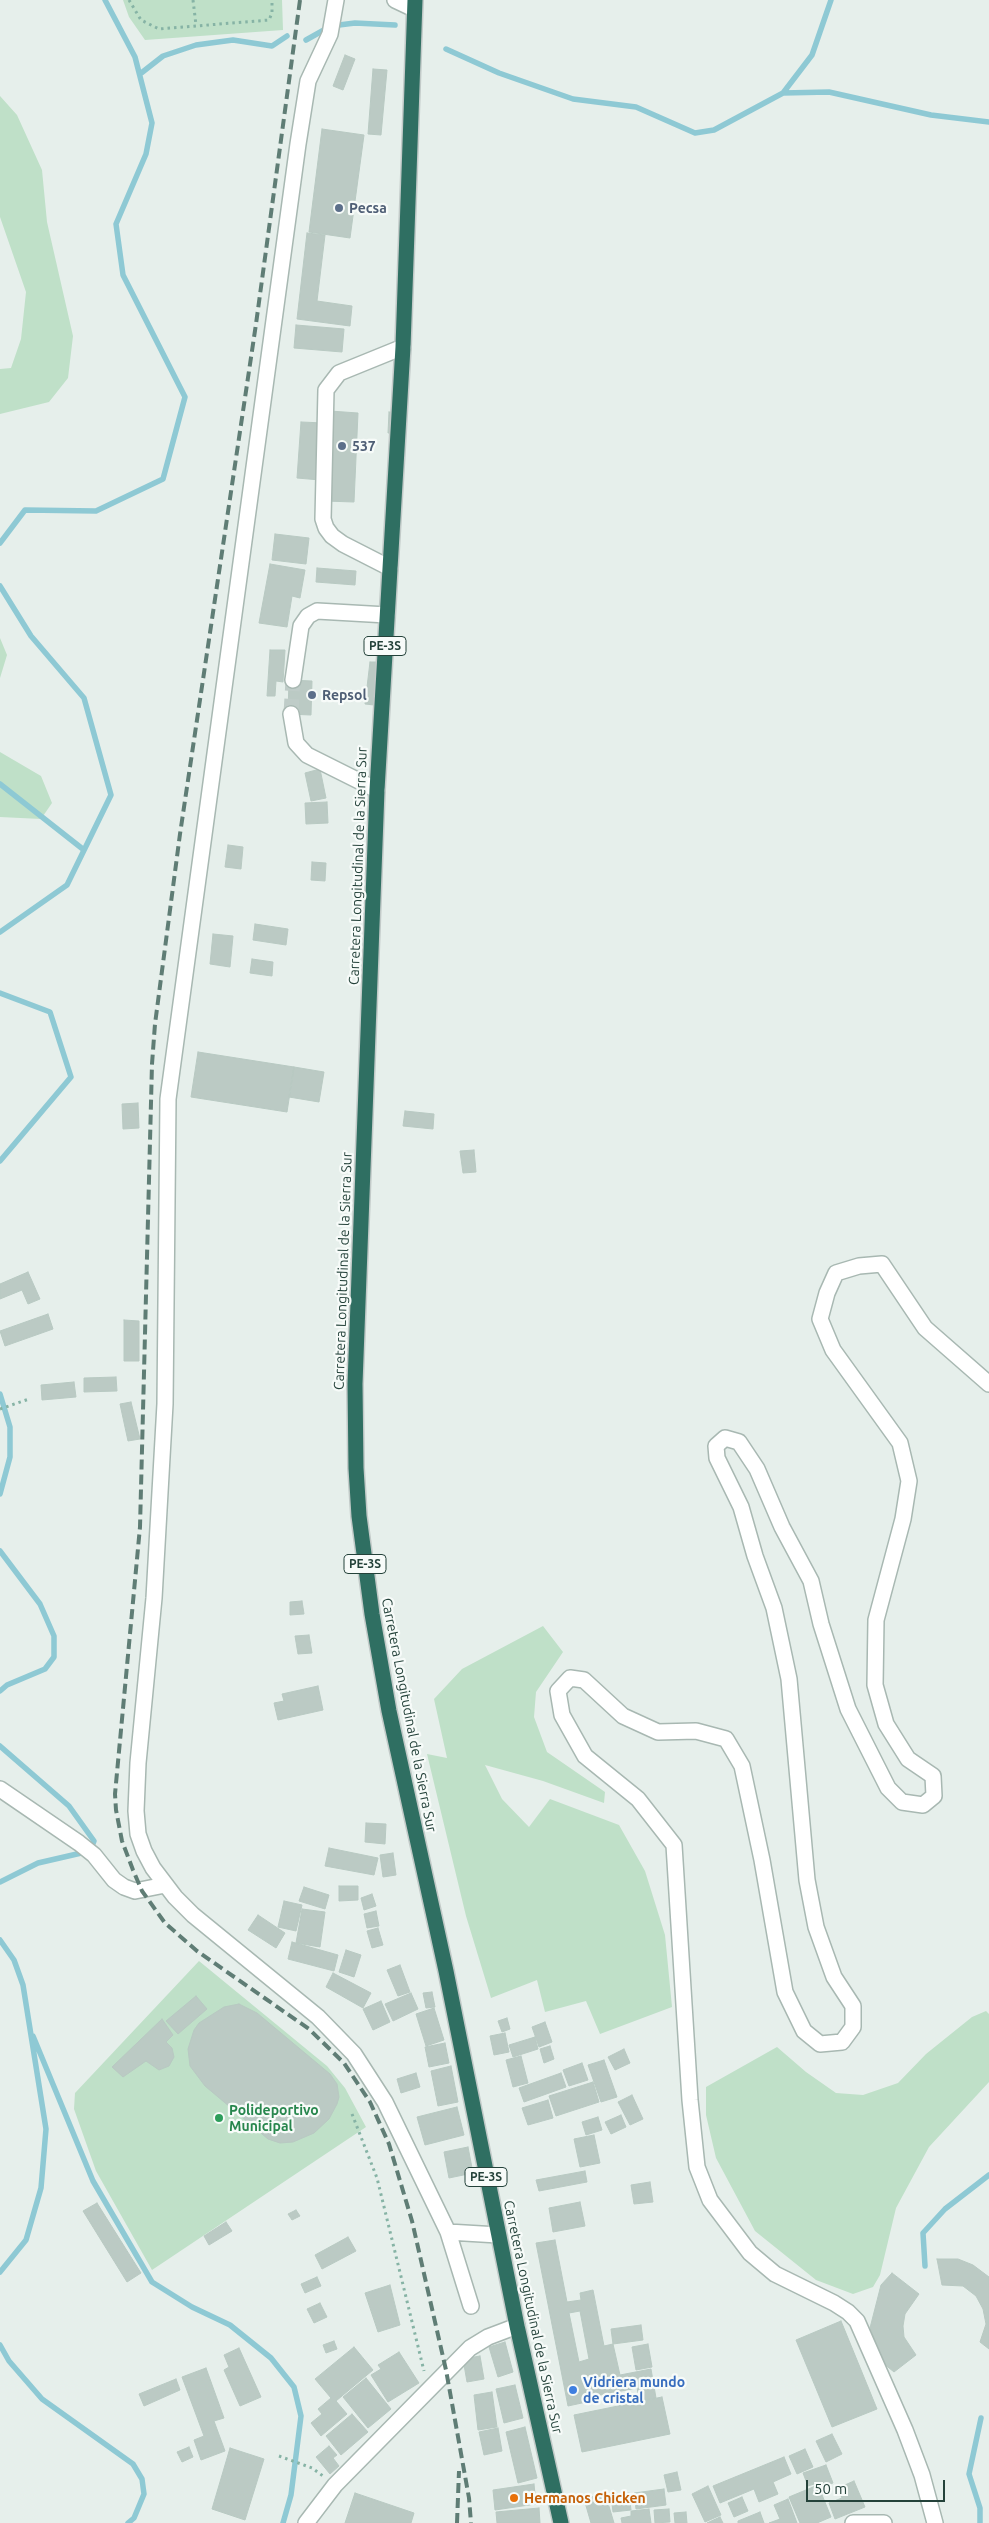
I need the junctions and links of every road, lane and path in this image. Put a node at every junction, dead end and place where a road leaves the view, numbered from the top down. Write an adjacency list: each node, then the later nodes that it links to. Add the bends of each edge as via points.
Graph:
1 (129, 0): 7 (path, via 141,20 158,29)
2 (193, 0): 7 (path)
3 (272, 0): 7 (path, via 269,20)
4 (395, 0): 5 (street)
5 (414, 4): 8 (highway, Carretera Longitudinal de la Sierra Sur / PE-3S)
6 (335, 5): 18 (street, via 330,34 308,81 298,144 168,1099 164,1404 154,1598 136,1811 138,1834 144,1851)
7 (196, 26)
8 (403, 347): 9 (highway, Carretera Longitudinal de la Sierra Sur / PE-3S); 9 (street, via 339,373 326,390 323,519 326,528 344,544)
9 (390, 568): 10 (highway, Carretera Longitudinal de la Sierra Sur / PE-3S)
10 (387, 615): 11 (street, via 317,611 308,616 301,626); 13 (highway, Carretera Longitudinal de la Sierra Sur / PE-3S)
11 (293, 680)
12 (291, 714): 13 (street, via 296,743 308,755)
13 (377, 790): 21 (highway, Carretera Longitudinal de la Sierra Sur / PE-3S, via 354,1384 359,1516 389,1711 446,1971)
14 (989, 1384): 31 (street, via 925,1328 882,1264 859,1266 836,1274 820,1319 833,1350 900,1444 909,1481 903,1519 876,1620 875,1685 886,1724 908,1759 933,1776 934,1796 923,1805 902,1802 888,1788 848,1709 811,1581 782,1527 757,1469 739,1442 725,1438 716,1446 717,1458 741,1507 774,1608 789,1680 807,1880 816,1927 834,1977 853,2006 853,2027 842,2042 820,2044 804,2031 785,1992 742,1766 726,1739 696,1731 658,1732 623,1716 584,1680 570,1678 558,1691 562,1715 585,1756 638,1799 674,1845 690,2100 697,2167 710,2200 750,2253 775,2274 834,2303 857,2321 922,2475)
15 (29, 1399): 16 (path)
16 (0, 1409)
17 (0, 1789): 18 (street, via 79,1843 124,1887 135,1891)
18 (165, 1886): 20 (street, via 193,1915 318,2017 354,2054 385,2102)
19 (352, 2114): 24 (path, via 377,2178)
20 (448, 2232): 21 (street); 22 (street)
21 (498, 2236): 23 (highway, Carretera Longitudinal de la Sierra Sur / PE-3S)
22 (471, 2306)
23 (517, 2326): 24 (street, via 470,2348); 28 (highway, Carretera Longitudinal de la Sierra Sur / PE-3S)
24 (428, 2388): 27 (street, via 335,2486)
25 (279, 2456): 26 (path)
26 (312, 2468)
27 (306, 2523)
28 (561, 2523)
29 (853, 2523): 30 (street)
30 (884, 2523)
31 (935, 2523)

